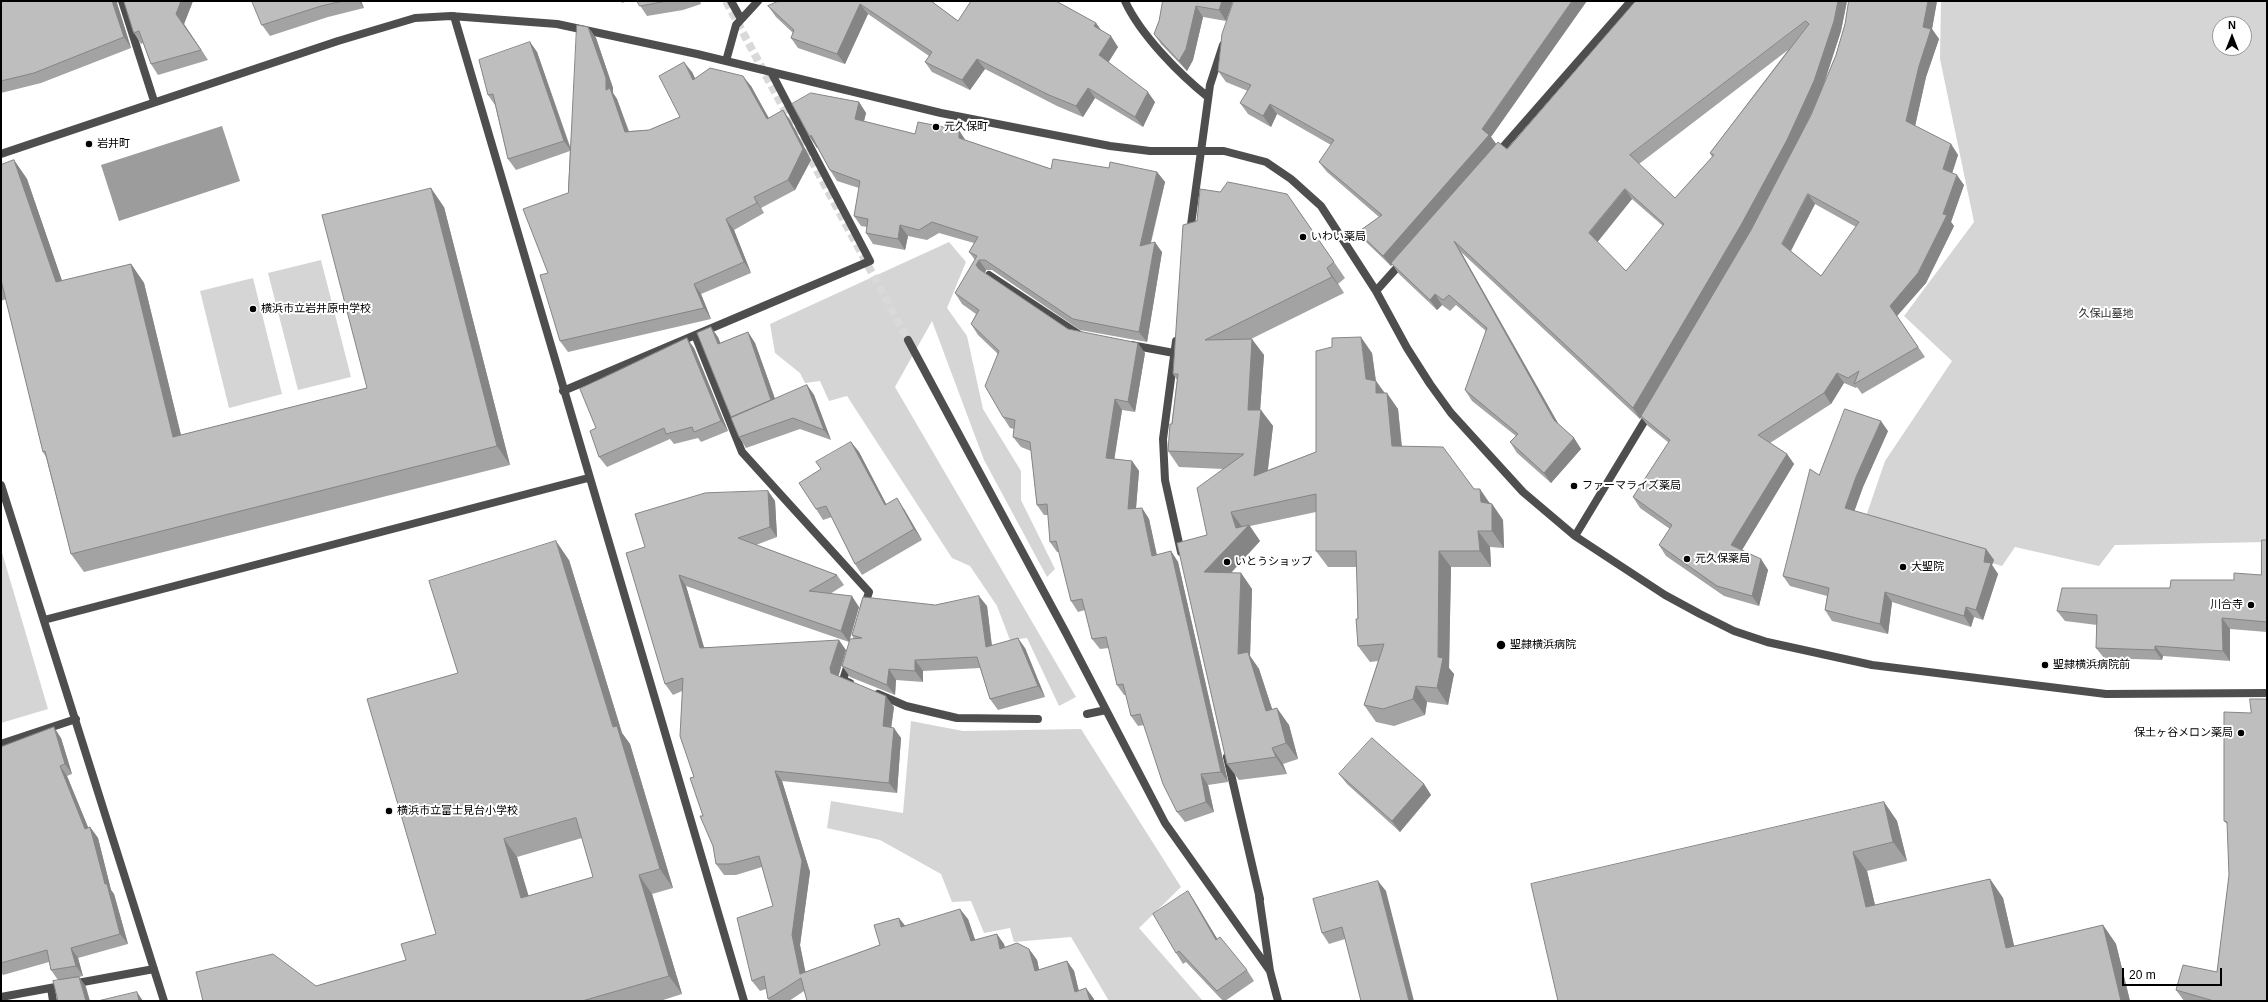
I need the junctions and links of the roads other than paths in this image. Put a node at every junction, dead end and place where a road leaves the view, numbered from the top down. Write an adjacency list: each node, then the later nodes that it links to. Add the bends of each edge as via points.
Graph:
1 (122, 1): 12 (street)
2 (731, 1): 7 (street)
3 (758, 1): 7 (street)
4 (1125, 1): 11 (street, via 1131,14 1183,77)
5 (1631, 1): 15 (street)
6 (454, 16): 9 (street, via 557,24); 12 (street, via 415,18); 26 (street)
7 (741, 19): 9 (street, via 736,25)
8 (1227, 36): 11 (street)
9 (726, 61): 10 (street)
10 (771, 72): 13 (street, via 941,113 1110,146 1150,151); 21 (street, via 870,261)
11 (1208, 97): 13 (street)
12 (154, 101): 14 (street)
13 (1201, 150): 16 (street); 19 (street, via 1224,151 1266,162 1291,179 1321,206)
14 (1, 154)
15 (1491, 161)
16 (1189, 244)
17 (1407, 255): 19 (street)
18 (989, 275): 22 (street, via 1078,335)
19 (1376, 291): 30 (street, via 1407,348 1451,413 1523,492)
20 (1177, 330): 25 (street)
21 (695, 335): 26 (street); 32 (street, via 742,452 869,592)
22 (1085, 336)
23 (908, 340): 38 (street)
24 (1122, 343): 25 (street)
25 (1174, 353): 31 (street, via 1163,439 1165,480)
26 (563, 391): 28 (street)
27 (1653, 407): 30 (street)
28 (588, 478): 33 (street); 52 (street)
29 (1, 485): 33 (street)
30 (1575, 536): 37 (street, via 1665,595 1734,630 1767,642 1827,656 1872,665 2106,694)
31 (1182, 557)
32 (862, 614)
33 (44, 620): 40 (street)
34 (852, 651): 35 (street, via 843,680)
35 (857, 686)
36 (871, 692): 41 (street, via 906,706 957,718)
37 (2267, 693)
38 (1106, 710): 39 (street); 47 (street, via 1165,823)
39 (1087, 714)
40 (76, 719): 42 (street); 46 (street)
41 (1038, 719)
42 (1, 744)
43 (1226, 751): 44 (street)
44 (1258, 889): 45 (street); 47 (street)
45 (1260, 899)
46 (154, 969): 48 (street); 51 (street)
47 (1270, 971): 53 (street)
48 (51, 988): 49 (street); 50 (street)
49 (1, 997)
50 (53, 1001)
51 (164, 1001)
52 (744, 1001)
53 (1278, 1001)

